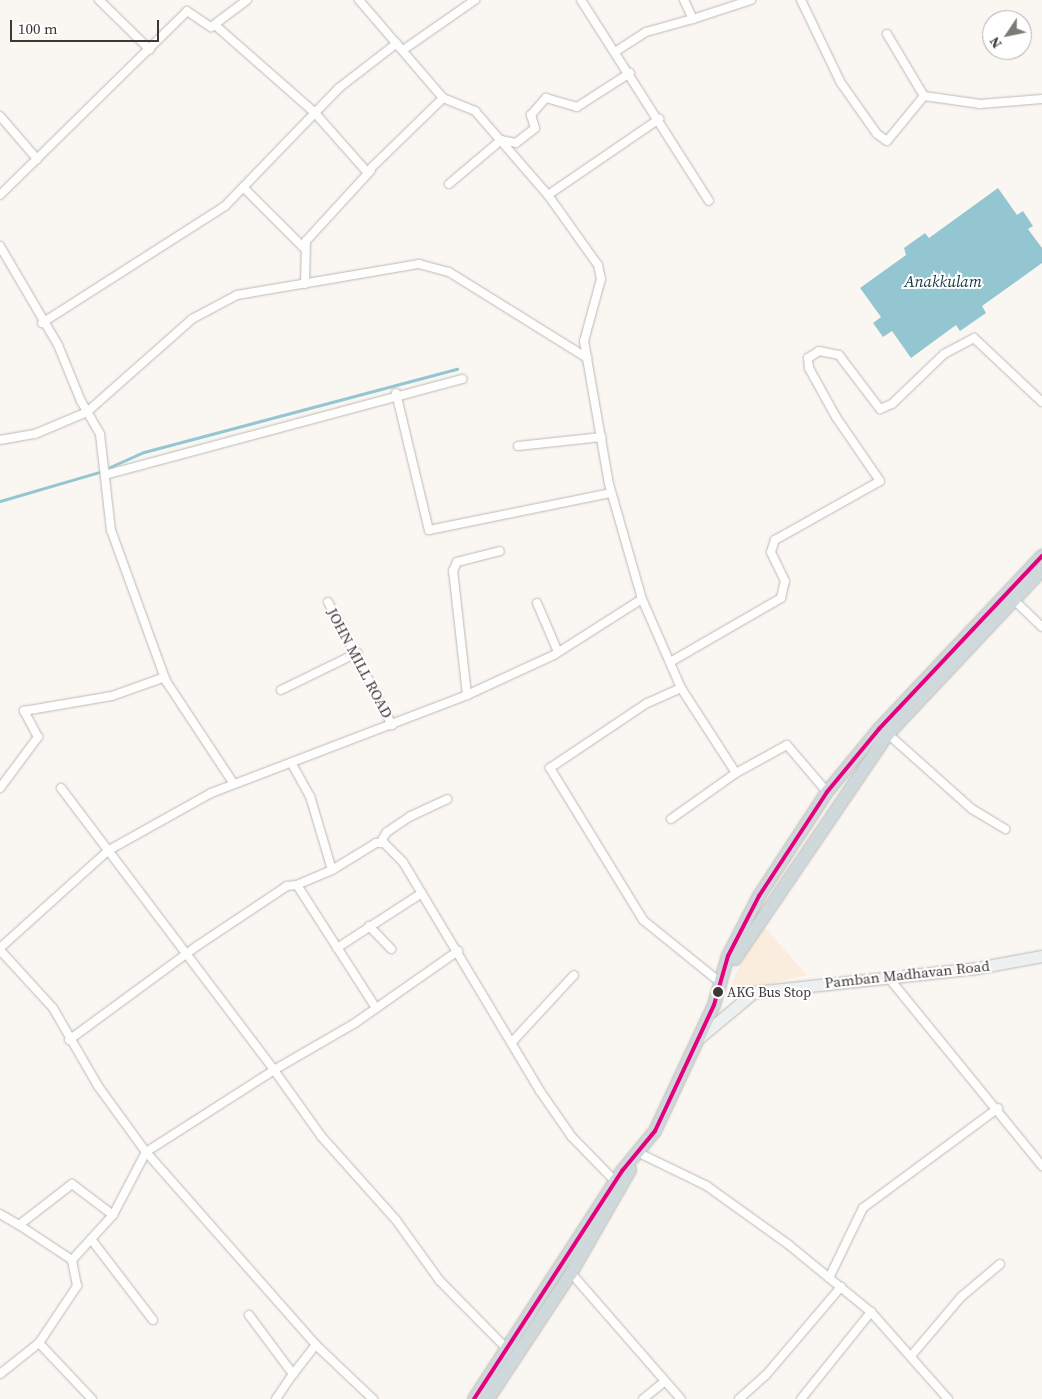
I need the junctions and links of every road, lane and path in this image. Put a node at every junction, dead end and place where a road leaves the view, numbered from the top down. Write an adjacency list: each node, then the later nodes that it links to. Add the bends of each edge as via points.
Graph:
1 (99, 0): 13 (street)
2 (246, 0): 10 (street)
3 (359, 0): 12 (street)
4 (475, 0): 14 (street)
5 (581, 0): 15 (street)
6 (684, 0): 9 (street)
7 (751, 0): 9 (street)
8 (801, 0): 17 (street, via 841,83 876,134 887,140)
9 (693, 19): 15 (street, via 646,32)
10 (215, 25): 13 (street, via 211,27 187,11); 20 (street)
11 (887, 34): 17 (street)
12 (397, 43): 14 (street); 20 (street)
13 (150, 50): 24 (street)
14 (403, 50): 18 (street)
15 (615, 52): 16 (street)
16 (630, 73): 22 (street); 23 (street, via 577,107 546,98 531,115 535,128 516,142)
17 (924, 96): 19 (street, via 980,104)
18 (443, 98): 23 (street, via 475,111); 25 (street)
19 (1042, 99)
20 (314, 112): 25 (street, via 368,172); 27 (street)
21 (0, 116): 24 (street)
22 (659, 119): 29 (street); 30 (street)
23 (501, 140): 26 (street); 29 (street)
24 (36, 159): 28 (street)
25 (371, 169): 32 (street)
26 (449, 184)
27 (243, 187): 32 (street); 34 (street, via 225,206)
28 (0, 195)
29 (548, 195): 35 (street, via 598,265 600,279 584,341)
30 (709, 201)
31 (0, 246): 34 (street)
32 (303, 247): 33 (street)
33 (304, 284): 35 (street, via 419,264 449,272); 39 (street, via 236,295 192,319)
34 (42, 324): 39 (street, via 58,345)
35 (587, 358): 40 (street)
36 (462, 379): 37 (street)
37 (396, 393): 43 (street); 44 (street, via 429,530)
38 (1042, 402): 55 (street, via 974,338 944,354 892,404 880,409 839,355 819,351 808,358 809,368 836,417 880,481 775,540 771,552 785,581 781,598)
39 (87, 412): 41 (street, via 35,434); 43 (street, via 100,434)
40 (602, 437): 42 (street); 44 (street)
41 (0, 440)
42 (518, 446)
43 (108, 474): 56 (street, via 111,530)
44 (612, 493): 48 (street)
45 (500, 551): 59 (street, via 457,562 453,571)
46 (1042, 556): 67 (highway, via 879,729)
47 (1042, 570): 49 (highway)
48 (642, 599): 53 (street); 55 (street)
49 (1015, 601): 52 (street); 61 (highway)
50 (328, 602): 54 (street, JOHN MILL ROAD)
51 (537, 603): 53 (street)
52 (1042, 627)
53 (558, 652): 59 (street)
54 (357, 653): 58 (street); 60 (street, JOHN MILL ROAD)
55 (672, 661): 57 (street)
56 (165, 677): 64 (street); 65 (street, via 112,696 24,711 38,737)
57 (681, 688): 63 (street); 86 (street, via 647,703 550,768 643,920)
58 (281, 690)
59 (467, 695): 60 (street)
60 (392, 725): 62 (street)
61 (888, 734): 70 (street, via 972,809); 71 (highway)
62 (292, 764): 64 (street); 74 (street, via 310,796)
63 (736, 773): 67 (street, via 787,745); 69 (street)
64 (234, 784): 73 (street)
65 (0, 788)
66 (61, 788): 73 (street)
67 (827, 792): 71 (highway)
68 (447, 799): 72 (street, via 411,816 387,832)
69 (671, 819)
70 (1005, 829)
71 (807, 839): 86 (highway, via 731,960)
72 (380, 843): 74 (street); 76 (street, via 403,862)
73 (109, 850): 79 (street); 82 (street)
74 (332, 870): 75 (street)
75 (296, 885): 78 (street); 82 (street, via 288,886)
76 (422, 893): 77 (street); 81 (street)
77 (369, 926): 78 (street); 80 (street)
78 (337, 948): 87 (street)
79 (0, 949): 89 (street, via 53,1008)
80 (391, 950)
81 (458, 951): 87 (street); 90 (street)
82 (186, 954): 89 (street); 91 (street)
83 (1042, 956): 85 (main road, Pamban Madhavan Road)
84 (574, 975): 90 (street)
85 (888, 977): 88 (main road, Pamban Madhavan Road, via 754,992); 92 (street)
86 (723, 982): 88 (highway)
87 (376, 1008): 91 (street)
88 (698, 1038): 94 (highway, via 655,1131)
89 (69, 1040): 93 (street)
90 (512, 1042): 96 (street, via 572,1137)
91 (274, 1070): 93 (street); 111 (street, via 321,1136 396,1220 440,1281)
92 (998, 1108): 95 (street); 104 (street, via 863,1208)
93 (146, 1152): 98 (street); 110 (street)
94 (636, 1156): 96 (highway); 104 (street, via 707,1186)
95 (1042, 1166)
96 (622, 1175): 103 (highway); 111 (highway)
97 (0, 1214): 99 (street)
98 (112, 1215): 99 (street, via 72,1184); 100 (street)
99 (19, 1225): 101 (street)
100 (91, 1239): 101 (street); 108 (street)
101 (72, 1260): 109 (street, via 77,1286)
102 (1000, 1264): 112 (street, via 961,1297)
103 (571, 1273): 115 (street); 116 (highway)
104 (829, 1278): 105 (street)
105 (841, 1288): 106 (street); 123 (street, via 766,1375)
106 (871, 1312): 112 (street); 124 (street)
107 (249, 1315): 114 (street)
108 (153, 1320)
109 (39, 1343): 113 (street); 117 (street)
110 (316, 1345): 114 (street); 119 (street)
111 (506, 1348): 120 (highway)
112 (911, 1356): 125 (street)
113 (0, 1374)
114 (293, 1374): 118 (street)
115 (665, 1381): 121 (street); 122 (street)
116 (492, 1397)
117 (92, 1399)
118 (276, 1399)
119 (373, 1399)
120 (474, 1399)
121 (643, 1399)
122 (681, 1399)
123 (739, 1399)
124 (801, 1399)
125 (948, 1399)

